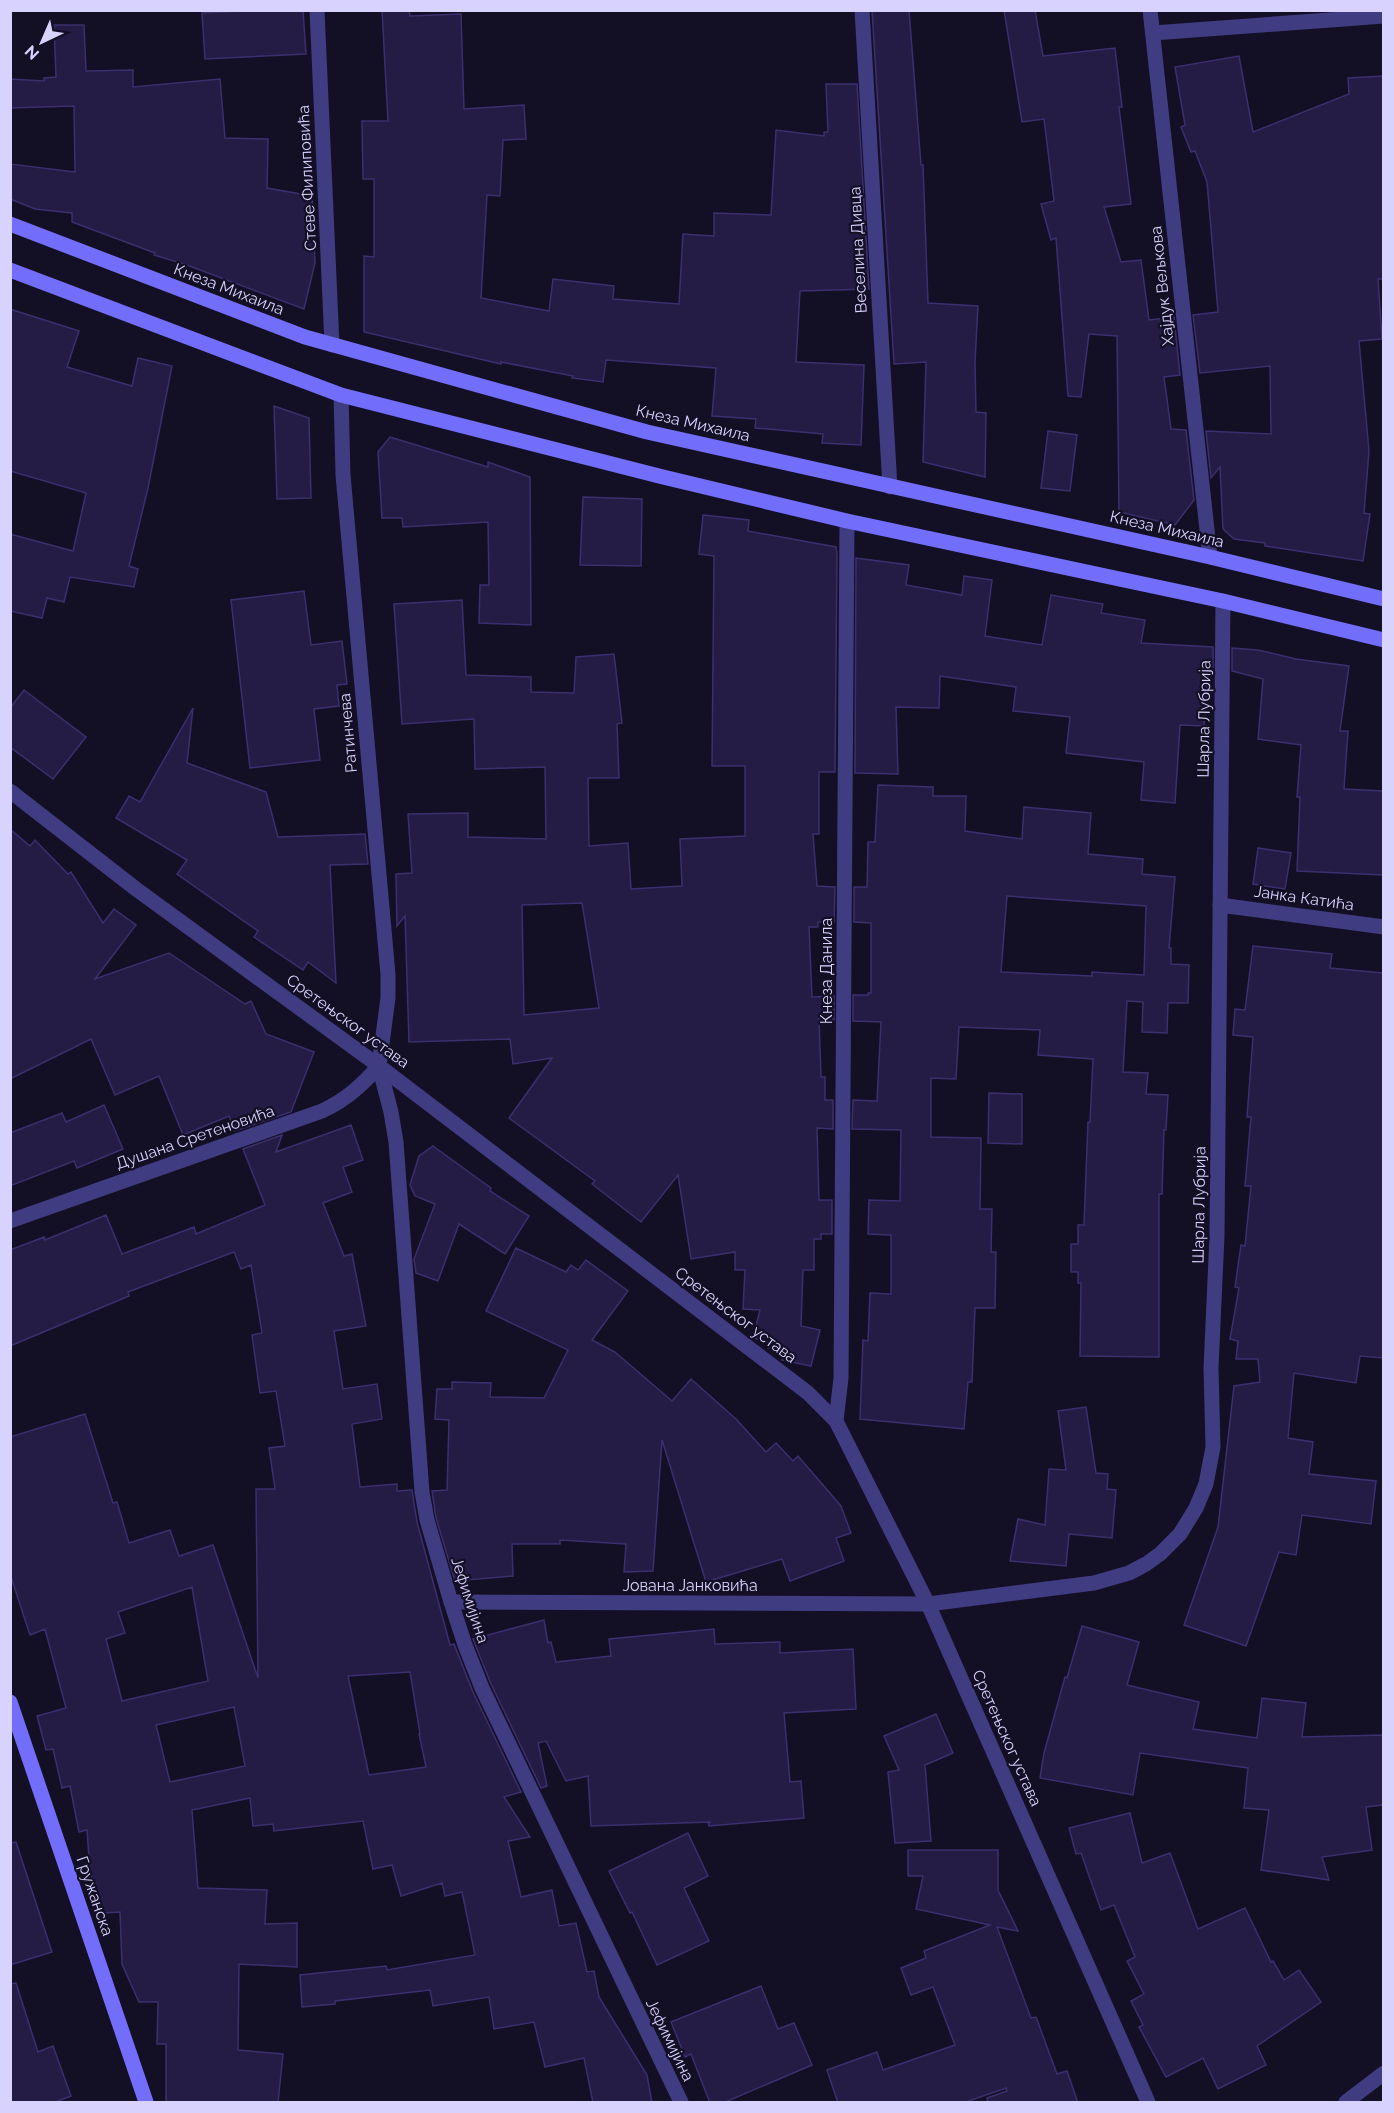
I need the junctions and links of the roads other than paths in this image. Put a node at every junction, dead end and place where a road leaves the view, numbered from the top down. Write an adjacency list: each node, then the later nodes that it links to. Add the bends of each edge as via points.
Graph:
1 (317, 10): 8 (street, Стеве Филиповића)
2 (862, 10): 10 (street, Веселина Дивца)
3 (1150, 10): 5 (street, Хајдук Вељкова)
4 (1383, 16): 5 (street)
5 (1153, 33): 12 (street, Хајдук Вељкова)
6 (10, 224): 8 (main road, Кнеза Михаила)
7 (10, 270): 9 (main road)
8 (332, 345): 10 (main road, Кнеза Михаила, via 647,432)
9 (341, 395): 11 (main road); 19 (street, Ратинчева, via 343,475 388,974)
10 (890, 487): 12 (main road, Кнеза Михаила)
11 (847, 521): 14 (main road); 21 (street, Кнеза Данила, via 841,1378)
12 (1210, 557): 13 (main road, Кнеза Михаила)
13 (1383, 599)
14 (1223, 601): 15 (main road); 17 (street, Шарла Лубрија)
15 (1383, 640)
16 (10, 791): 19 (street, Сретењског устава, via 136,889)
17 (1220, 905): 18 (street, Јанка Катића); 23 (street, Шарла Лубрија, via 1217,1236 1211,1368 1213,1447 1206,1484 1196,1508 1180,1534 1160,1554 1129,1573 1094,1583)
18 (1383, 927)
19 (379, 1066): 20 (street, Душана Сретеновића, via 350,1095 322,1111); 21 (street, Сретењског устава, via 808,1393); 22 (street, Јефимијина, via 396,1142 422,1492)
20 (10, 1221)
21 (836, 1421): 23 (street, Сретењског устава)
22 (451, 1602): 23 (street, Јована Јанковића); 27 (street, Јефимијина, via 482,1688)
23 (928, 1604): 28 (street, Сретењског устава)
24 (10, 1702): 26 (main road, Гружанска)
25 (1383, 2073): 29 (street)
26 (146, 2103)
27 (681, 2103)
28 (1148, 2103)
29 (1346, 2103)

